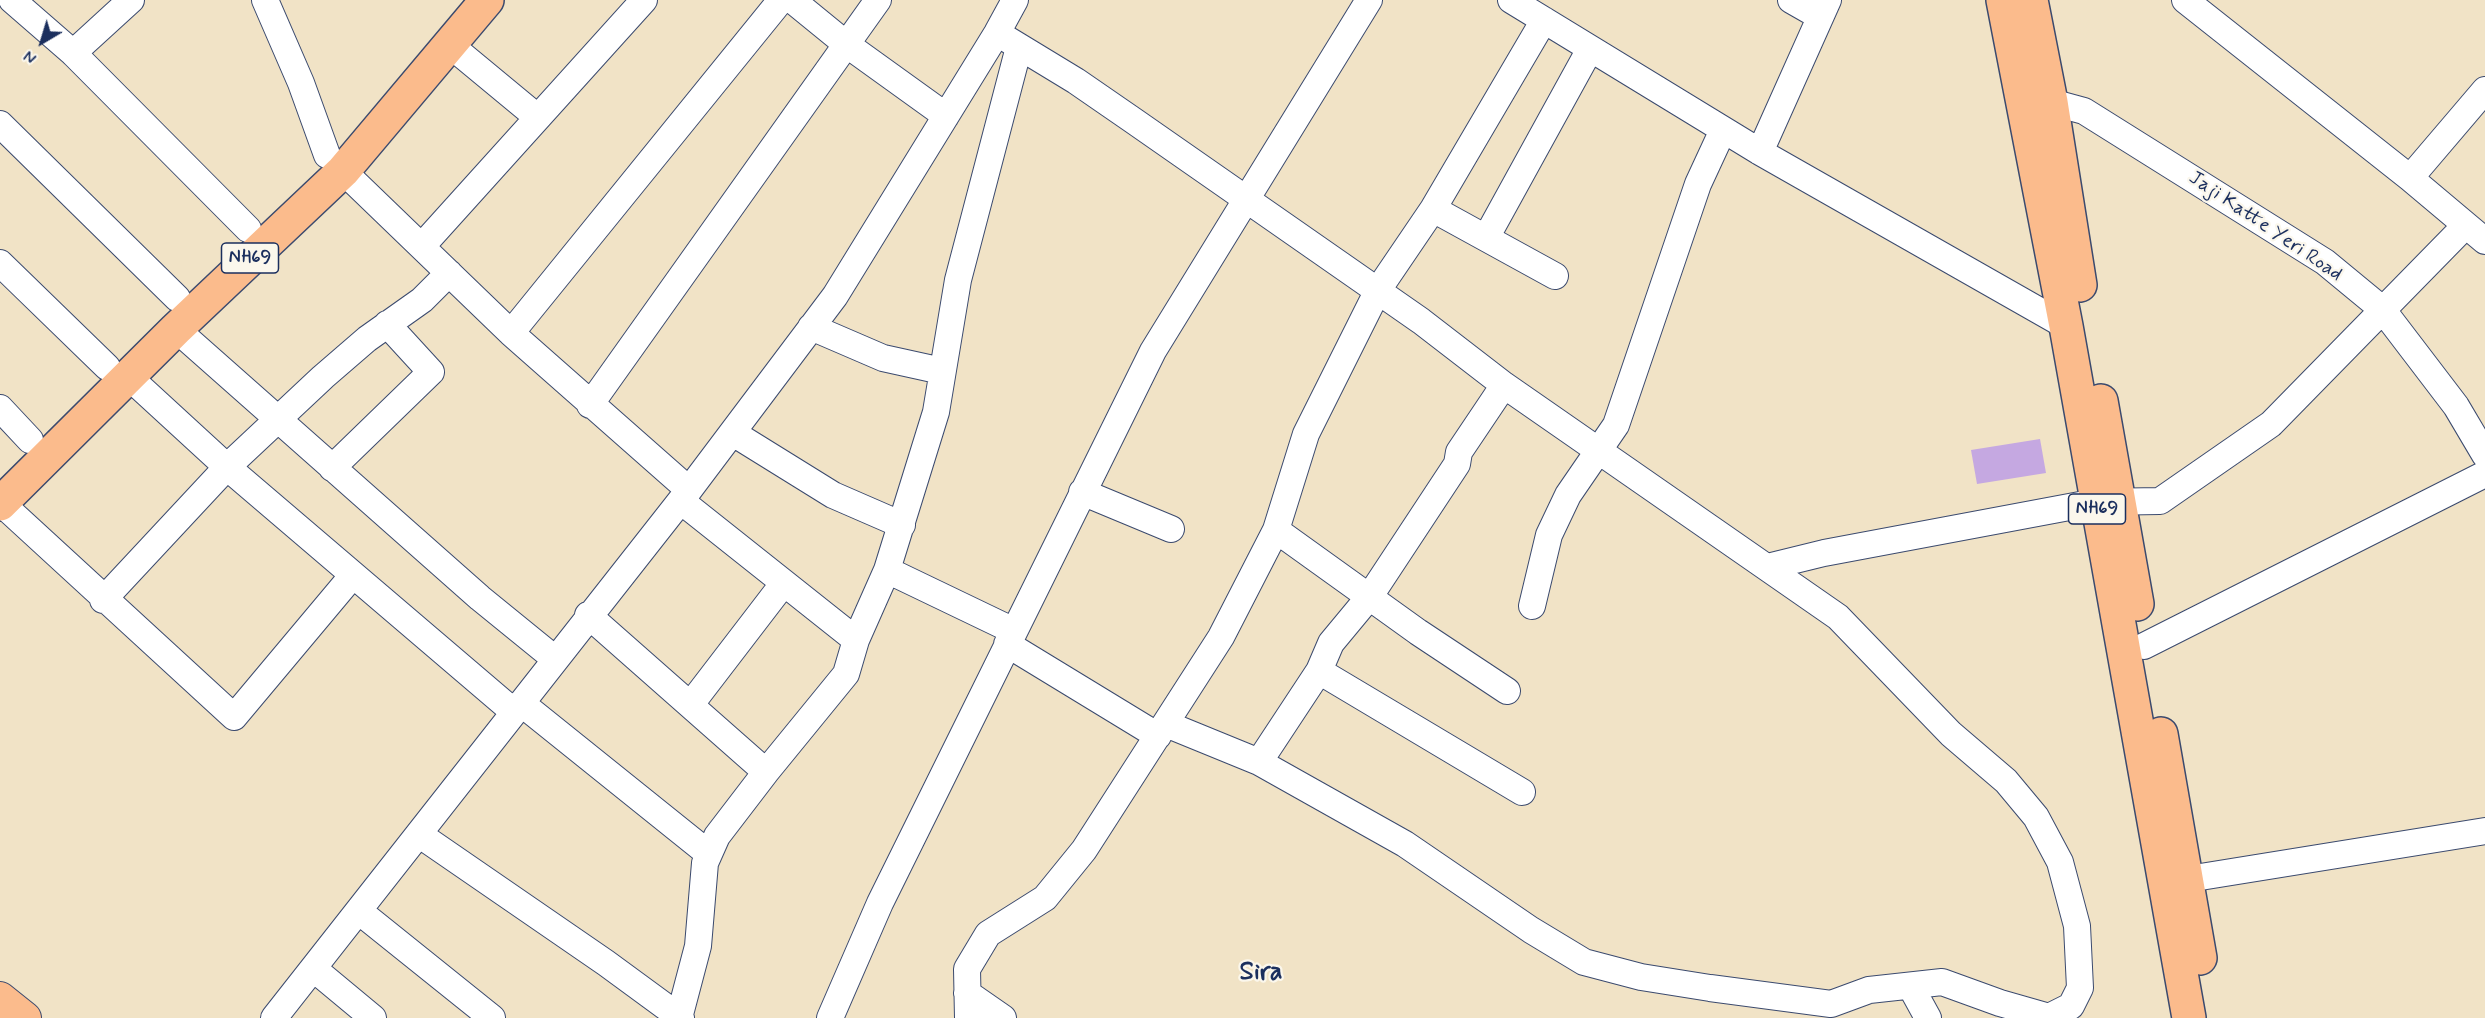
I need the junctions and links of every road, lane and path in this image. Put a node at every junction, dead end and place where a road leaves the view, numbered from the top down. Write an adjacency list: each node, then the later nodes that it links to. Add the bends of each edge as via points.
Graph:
1 (12, 0): 23 (street)
2 (130, 0): 23 (street)
3 (265, 0): 31 (street)
4 (458, 0): 31 (highway, NH69)
5 (487, 0): 20 (highway, NH69)
6 (644, 0): 27 (street)
7 (781, 0): 48 (street)
8 (792, 0): 19 (street)
9 (878, 0): 19 (street)
10 (1015, 0): 18 (street)
11 (1369, 0): 33 (street)
12 (1791, 0): 17 (street)
13 (2004, 0): 46 (highway, NH69)
14 (2031, 0): 25 (highway, NH69)
15 (2185, 0): 32 (street)
16 (1529, 8): 22 (street); 34 (street)
17 (1824, 8): 30 (street)
18 (997, 33): 21 (street); 26 (street)
19 (846, 44): 26 (street); 52 (street)
20 (450, 45): 27 (street); 31 (highway, NH69)
21 (1018, 47): 33 (street, via 1076,81); 49 (street, via 958,280)
22 (1590, 49): 29 (street); 37 (street)
23 (73, 53): 35 (street)
24 (2485, 90): 32 (street)
25 (2051, 102): 43 (street, Jaji Katte Yeri Road, via 2084,111 2141,145 2325,262); 65 (highway, NH69)
26 (946, 116): 47 (street, via 835,296)
27 (537, 117): 38 (street)
28 (0, 124): 44 (street)
29 (1723, 130): 30 (street); 57 (street, via 1698,184 1616,425)
30 (1760, 152): 46 (street)
31 (335, 163): 35 (highway, NH69); 38 (street); 44 (highway, NH69)
32 (2410, 178): 36 (street)
33 (1247, 201): 42 (street); 62 (street, via 1153,351)
34 (1433, 208): 37 (street); 42 (street)
35 (248, 229): 44 (highway, NH69)
36 (2476, 233): 43 (street)
37 (1486, 238): 41 (street)
38 (422, 246): 40 (street)
39 (0, 263): 50 (street)
40 (449, 273): 45 (street, via 422,300); 48 (street)
41 (1555, 276)
42 (1378, 290): 51 (street); 68 (street, via 1306,434)
43 (2382, 309): 58 (street, Jaji Katte Yeri Road, via 2456,406); 65 (street, via 2271,424 2160,501)
44 (177, 313): 50 (highway, NH69); 54 (street)
45 (387, 324): 54 (street, via 323,377); 60 (street, via 431,372)
46 (2066, 326): 65 (highway, NH69)
47 (811, 327): 49 (street, via 882,358); 55 (street)
48 (511, 333): 52 (street)
49 (942, 370): 66 (street, via 936,412)
50 (118, 372): 56 (highway, NH69); 59 (street); 63 (highway, NH69)
51 (1504, 385): 57 (street); 73 (street, via 1459,452 1458,464)
52 (590, 405): 64 (street)
53 (0, 408): 56 (street)
54 (280, 420): 59 (street); 60 (street)
55 (733, 433): 64 (street); 66 (street, via 833,495)
56 (30, 440): 63 (highway, NH69)
57 (1598, 451): 69 (street); 75 (street, via 1568,495 1549,535)
58 (2485, 455)
59 (227, 468): 71 (street); 74 (street)
60 (332, 468): 80 (street)
61 (2485, 474): 79 (street)
62 (1082, 492): 67 (street); 77 (street)
63 (0, 493): 74 (street)
64 (685, 495): 72 (street); 76 (street)
65 (2109, 502): 69 (street, via 1824,553); 79 (highway, NH69); 98 (highway, NH69)
66 (902, 525): 70 (street)
67 (1171, 529)
68 (1276, 530): 73 (street); 85 (street, via 1221,637)
69 (1767, 567): 95 (street, via 1838,616 1951,734 2006,781 2036,817 2060,862 2077,926 2080,988 2071,1006 2049,1017 1942,982)
70 (887, 570): 77 (street); 78 (street)
71 (353, 575): 74 (street, via 234,717); 84 (street)
72 (783, 584): 78 (street); 83 (street)
73 (1370, 596): 81 (street, via 1331,643); 82 (street)
74 (104, 600)
75 (1532, 606)
76 (588, 615): 80 (street); 83 (street)
77 (1010, 638): 85 (street); 104 (street, via 880,903)
78 (856, 640): 87 (street, via 846,674)
79 (2144, 646): 92 (highway, NH69)
80 (555, 659): 84 (street)
81 (1319, 671): 86 (street); 88 (street)
82 (1507, 691)
83 (691, 704): 87 (street)
84 (518, 707): 90 (street); 91 (street)
85 (1162, 730): 86 (street); 96 (street, via 1084,850 1045,898 988,934 967,969)
86 (1259, 762): 95 (street, via 1406,844 1584,962 1641,977 1831,1004 1869,990)
87 (766, 772): 91 (street, via 717,836)
88 (1522, 792)
89 (2485, 831): 92 (street)
90 (420, 835): 93 (street); 103 (street)
91 (709, 854): 103 (street, via 698,946)
92 (2188, 879): 98 (highway, NH69)
93 (360, 912): 94 (street); 102 (street)
94 (314, 969): 100 (street); 101 (street)
95 (1911, 987): 107 (street)
96 (967, 993): 105 (street); 106 (street)
97 (0, 998): 99 (main road)
98 (2188, 1014)
99 (25, 1018)
100 (274, 1018)
101 (373, 1018)
102 (492, 1018)
103 (680, 1018)
104 (830, 1018)
105 (968, 1018)
106 (1003, 1018)
107 (1928, 1018)

